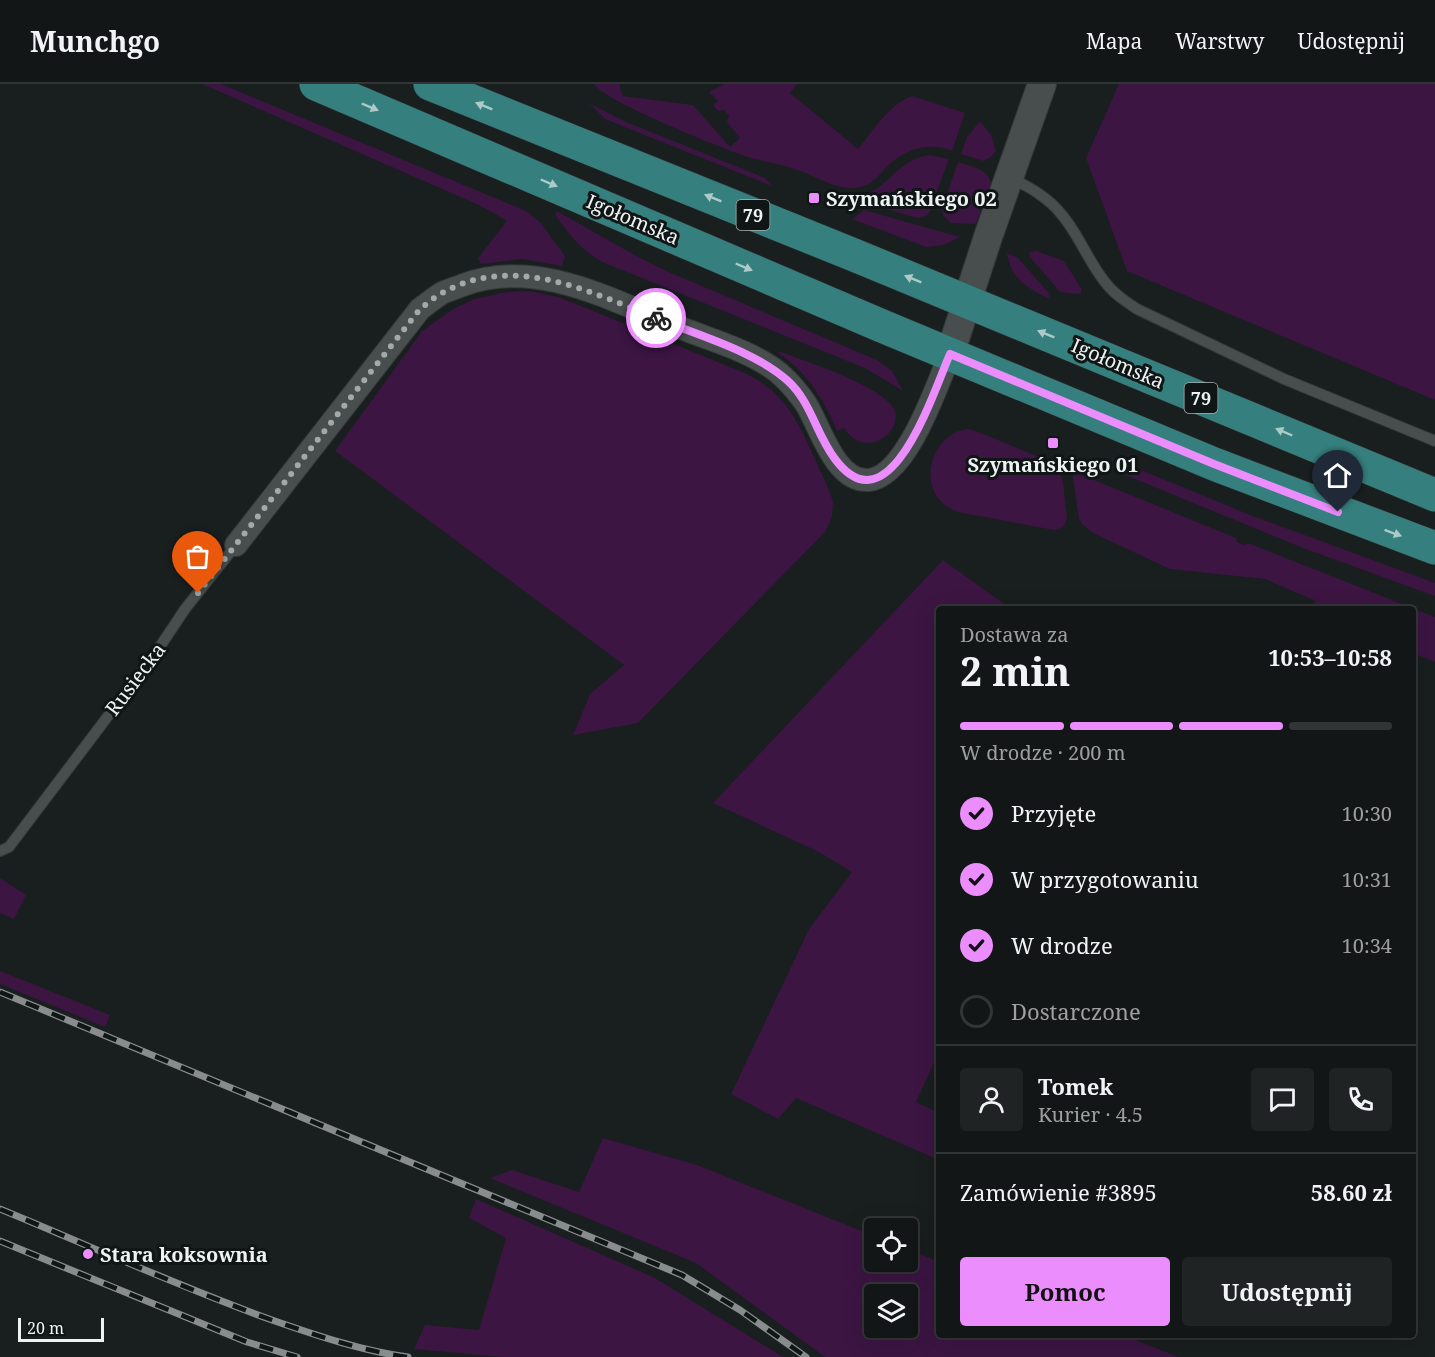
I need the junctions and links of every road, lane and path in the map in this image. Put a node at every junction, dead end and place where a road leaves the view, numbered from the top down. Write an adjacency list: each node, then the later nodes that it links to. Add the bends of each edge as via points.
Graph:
1 (316, 84): 6 (main road, Igołomska, one-way to 6)
2 (430, 84): 5 (main road, Igołomska / 79, one-way to 2)
3 (1042, 84): 4 (street)
4 (1009, 177): 5 (street); 7 (lane, via 1057,208 1104,282 1137,309 1284,379)
5 (967, 302): 6 (street); 8 (main road, Igołomska / 79, one-way to 5)
6 (950, 354): 9 (street, Rusiecka, via 902,457 881,476 866,480 846,472 828,449 800,395 756,358 557,280 526,275 475,280 443,292 420,309); 10 (main road, Igołomska, one-way to 10, via 1214,464)
7 (1435, 441)
8 (1435, 495)
9 (236, 545): 11 (lane, Rusiecka, via 9,847)
10 (1435, 548)
11 (0, 851)

